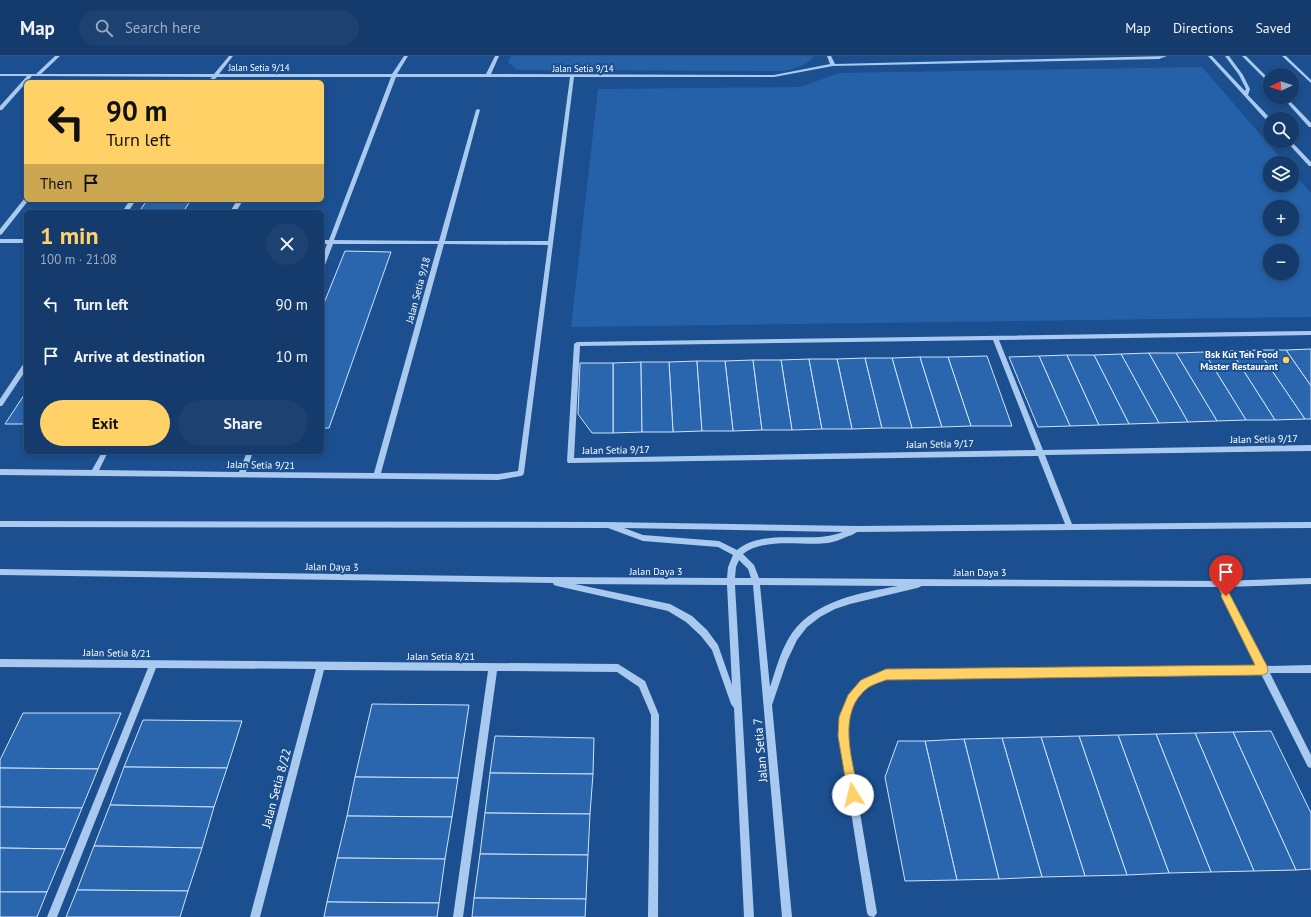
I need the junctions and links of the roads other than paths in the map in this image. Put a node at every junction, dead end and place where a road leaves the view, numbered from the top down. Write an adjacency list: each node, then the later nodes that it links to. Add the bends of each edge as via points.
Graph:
1 (58, 56): 19 (street)
2 (231, 56): 21 (street)
3 (406, 56): 23 (street)
4 (497, 56): 24 (street)
5 (830, 56): 16 (street)
6 (917, 56): 15 (street)
7 (999, 56): 14 (street)
8 (1165, 56): 13 (street, Jalan Setia 9/14)
9 (1210, 56): 33 (street)
10 (1227, 56): 33 (street, via 1248,89)
11 (1244, 56): 26 (street)
12 (1284, 56): 31 (street)
13 (1093, 58): 14 (street, Jalan Setia 9/14)
14 (1002, 61): 15 (street, Jalan Setia 9/14)
15 (920, 63): 16 (street, Jalan Setia 9/14)
16 (833, 65): 25 (street, Jalan Setia 9/14, via 774,76)
17 (0, 75): 18 (street, Jalan Setia 9/14)
18 (31, 75): 19 (street, Jalan Setia 9/14); 27 (street)
19 (37, 75): 20 (street, Jalan Setia 9/14)
20 (124, 75): 21 (street, Jalan Setia 9/14); 28 (street)
21 (214, 75): 22 (street, Jalan Setia 9/14); 29 (street)
22 (307, 75): 23 (street, Jalan Setia 9/14); 30 (street)
23 (394, 75): 24 (street, Jalan Setia 9/14); 46 (street)
24 (488, 75): 25 (street, Jalan Setia 9/14)
25 (572, 76): 48 (street)
26 (1263, 76)
27 (26, 80)
28 (120, 80)
29 (211, 80)
30 (304, 80)
31 (1311, 82)
32 (24, 83): 35 (street)
33 (1246, 95): 37 (street)
34 (1291, 104): 38 (street)
35 (0, 109)
36 (478, 110): 47 (street, Jalan Setia 9/18)
37 (1263, 113)
38 (1311, 126)
39 (1295, 148): 40 (street)
40 (1311, 165)
41 (24, 202): 42 (street)
42 (0, 233)
43 (0, 241): 44 (street)
44 (24, 241)
45 (324, 242): 46 (street)
46 (330, 242): 47 (street); 49 (street)
47 (441, 243): 48 (street); 61 (street, Jalan Setia 9/18)
48 (551, 243): 61 (street, Jalan Setia 9/21, via 520,473 498,477)
49 (324, 259)
50 (1311, 333): 51 (street)
51 (995, 337): 55 (street); 55 (street, Jalan Setia 9/17, via 576,344 570,460)
52 (24, 368): 53 (street)
53 (0, 404)
54 (1311, 448): 55 (street, Jalan Setia 9/17)
55 (1041, 452): 65 (street)
56 (104, 454): 59 (street)
57 (249, 454): 60 (street)
58 (0, 472): 59 (street, Jalan Setia 9/21)
59 (94, 473): 60 (street, Jalan Setia 9/21)
60 (242, 474): 61 (street, Jalan Setia 9/21)
61 (377, 476)
62 (0, 524): 63 (street)
63 (605, 525): 66 (street); 67 (street, via 643,538 719,544)
64 (1311, 525): 65 (street)
65 (1070, 527): 66 (street)
66 (858, 529): 67 (street, via 827,540 762,543 747,547)
67 (738, 554): 70 (street, Jalan Setia 7, via 732,567); 71 (street, via 751,567)
68 (0, 572): 69 (street, Jalan Daya 3)
69 (544, 580): 70 (street, Jalan Daya 3); 82 (street, via 670,608 689,619 715,648)
70 (731, 581): 71 (street, Jalan Daya 3); 82 (street, Jalan Setia 7)
71 (756, 581): 73 (street, Jalan Daya 3); 81 (street, Jalan Setia 7)
72 (1311, 581): 74 (street, Jalan Daya 3)
73 (929, 582): 74 (street, Jalan Daya 3); 81 (street, via 830,607 807,621 785,655)
74 (1220, 584): 80 (street)
75 (0, 663): 76 (street, Jalan Setia 8/21)
76 (153, 665): 77 (street, Jalan Setia 8/21); 85 (street)
77 (321, 666): 78 (street, Jalan Setia 8/21); 86 (street, Jalan Setia 8/22)
78 (494, 667): 87 (street); 88 (street, Jalan Setia 8/21, via 618,668 642,684 655,715)
79 (1311, 669): 80 (street)
80 (1263, 670): 83 (street); 84 (street, via 886,674 865,684 852,698 844,717 843,736)
81 (768, 706): 90 (street, Jalan Setia 7)
82 (738, 712): 89 (street, Jalan Setia 7)
83 (1311, 764)
84 (872, 913)
85 (52, 917)
86 (255, 917)
87 (458, 917)
88 (653, 917)
89 (749, 917)
90 (787, 917)

